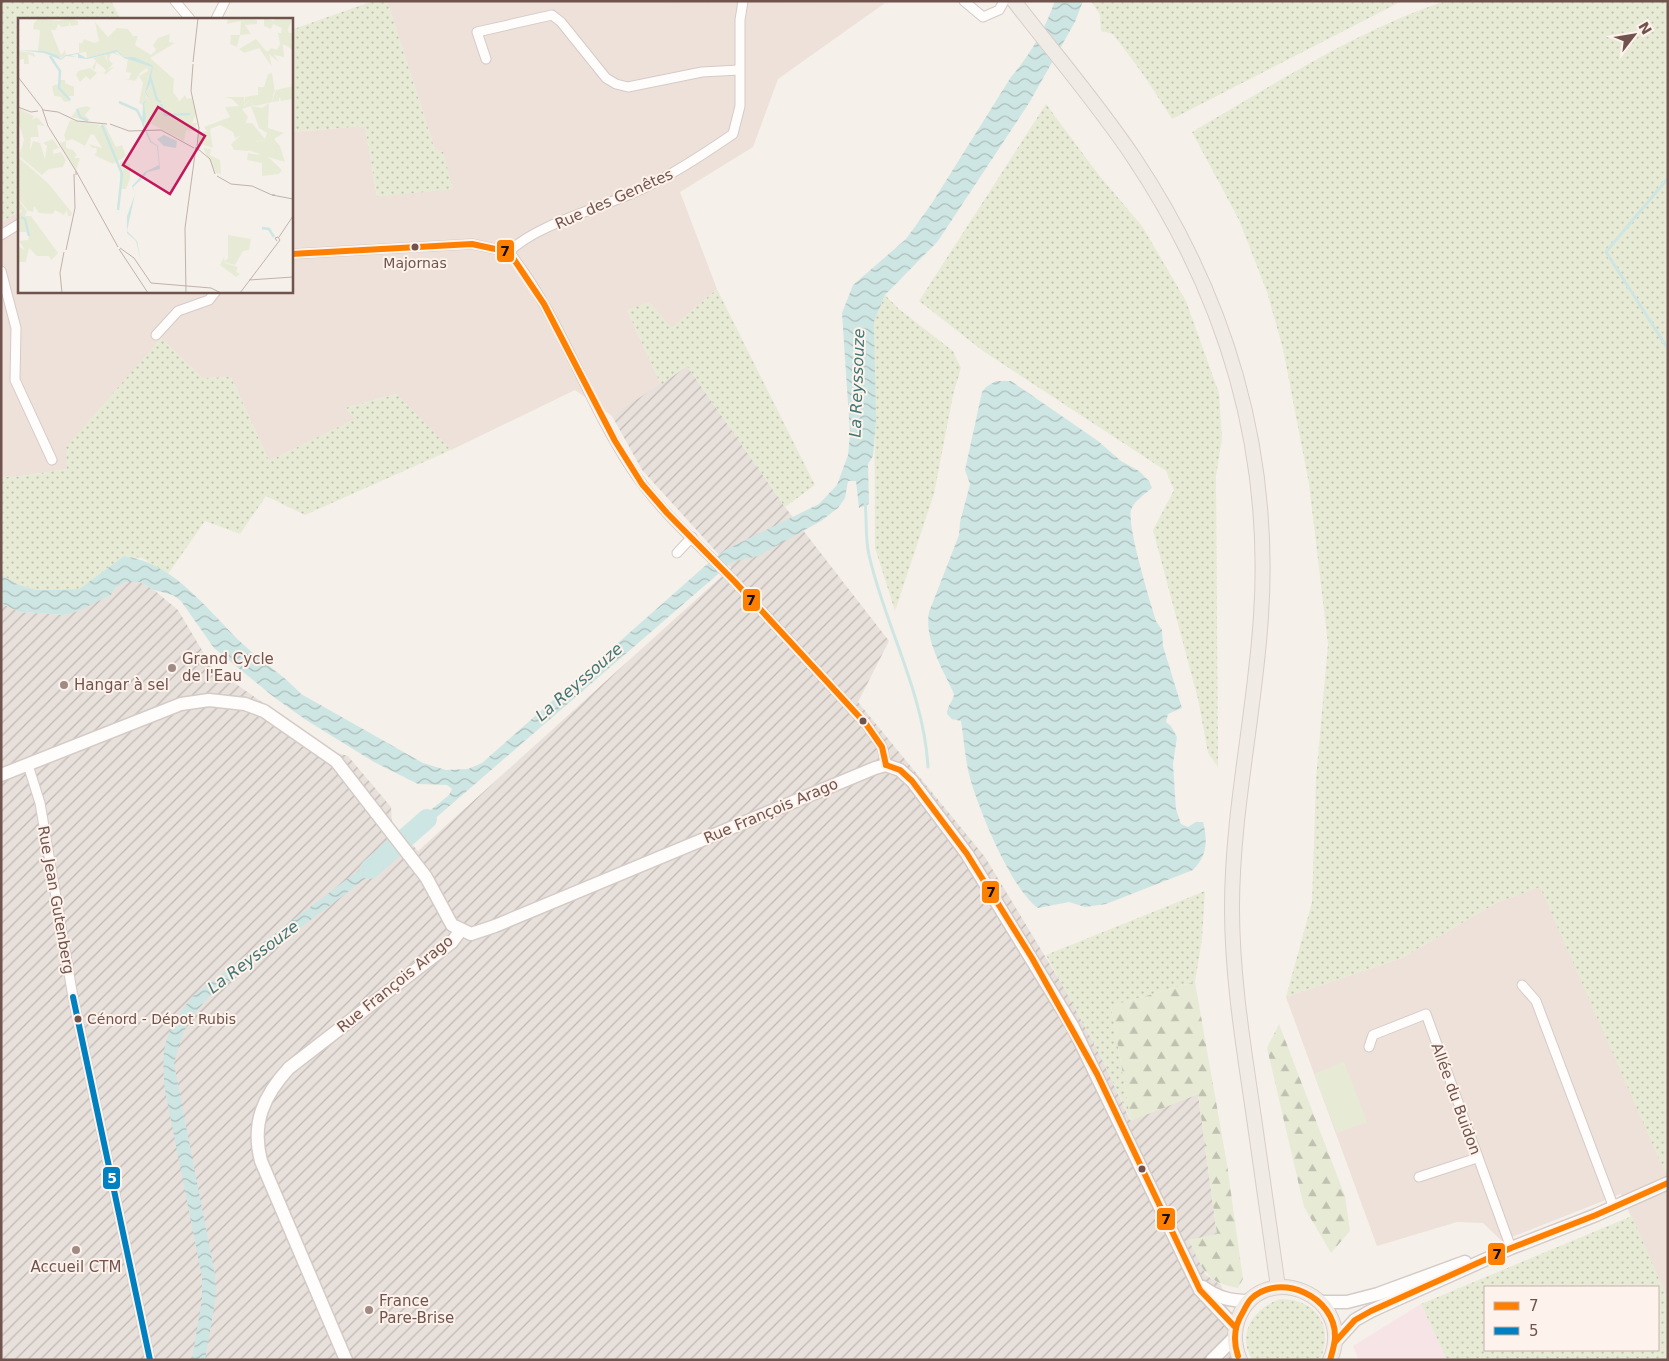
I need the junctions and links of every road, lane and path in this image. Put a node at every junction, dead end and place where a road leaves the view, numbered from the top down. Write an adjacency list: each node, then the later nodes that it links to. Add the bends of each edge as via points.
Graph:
1 (175, 1): 7 (street)
2 (225, 1): 8 (street)
3 (743, 1): 10 (street, Rue des Genêtes)
4 (964, 1): 5 (street, via 982,17 999,10)
5 (1004, 1)
6 (1014, 1): 33 (main road, via 1133,156 1192,256 1234,364 1254,457 1262,539 1261,619 1236,832 1232,916 1237,998)
7 (189, 18)
8 (216, 18)
9 (486, 59): 10 (street, via 477,32 552,15 606,78 616,84 628,87 702,72)
10 (739, 70): 13 (street, Rue des Genêtes, via 740,106 733,134 642,190 528,237)
11 (18, 225): 12 (street)
12 (1, 235)
13 (508, 252): 14 (street, via 472,244); 19 (street, via 543,299 610,434 631,469)
14 (292, 254)
15 (1, 271): 18 (street, via 16,328 15,380)
16 (215, 292): 17 (street, via 208,300 178,311)
17 (156, 335)
18 (52, 460)
19 (692, 538): 20 (street); 22 (street, via 878,738)
20 (677, 553)
21 (28, 765): 23 (street); 24 (street, via 181,704 209,700 245,704 264,711 336,762 426,877 452,924); 38 (street, Rue Jean Gutenberg, via 40,803 73,998)
22 (886, 765): 24 (street, Rue François Arago, via 482,932 471,934); 32 (street, via 900,770 912,781 967,854 1032,958 1097,1074)
23 (1, 775)
24 (461, 930): 39 (street, Rue François Arago, via 452,942 289,1068 272,1087 263,1106 258,1125 261,1161)
25 (1522, 985): 30 (street, via 1536,1001)
26 (1369, 1047): 27 (street, Allée du Buidon, via 1372,1035 1426,1014)
27 (1478, 1158): 28 (street); 31 (street, Allée du Buidon)
28 (1419, 1177)
29 (1668, 1183): 30 (street)
30 (1614, 1208): 31 (street)
31 (1511, 1248): 35 (street, via 1474,1258 1378,1294 1347,1302); 37 (street, via 1371,1310 1355,1320)
32 (1192, 1276): 34 (street, via 1217,1296); 36 (street, via 1206,1299)
33 (1278, 1287): 34 (main road); 35 (main road, via 1301,1290)
34 (1250, 1301): 36 (main road, via 1240,1313)
35 (1321, 1302): 37 (main road, via 1330,1314)
36 (1235, 1333): 40 (street); 41 (main road)
37 (1335, 1342): 42 (main road)
38 (150, 1360)
39 (346, 1360)
40 (1212, 1360)
41 (1240, 1360)
42 (1330, 1360)

